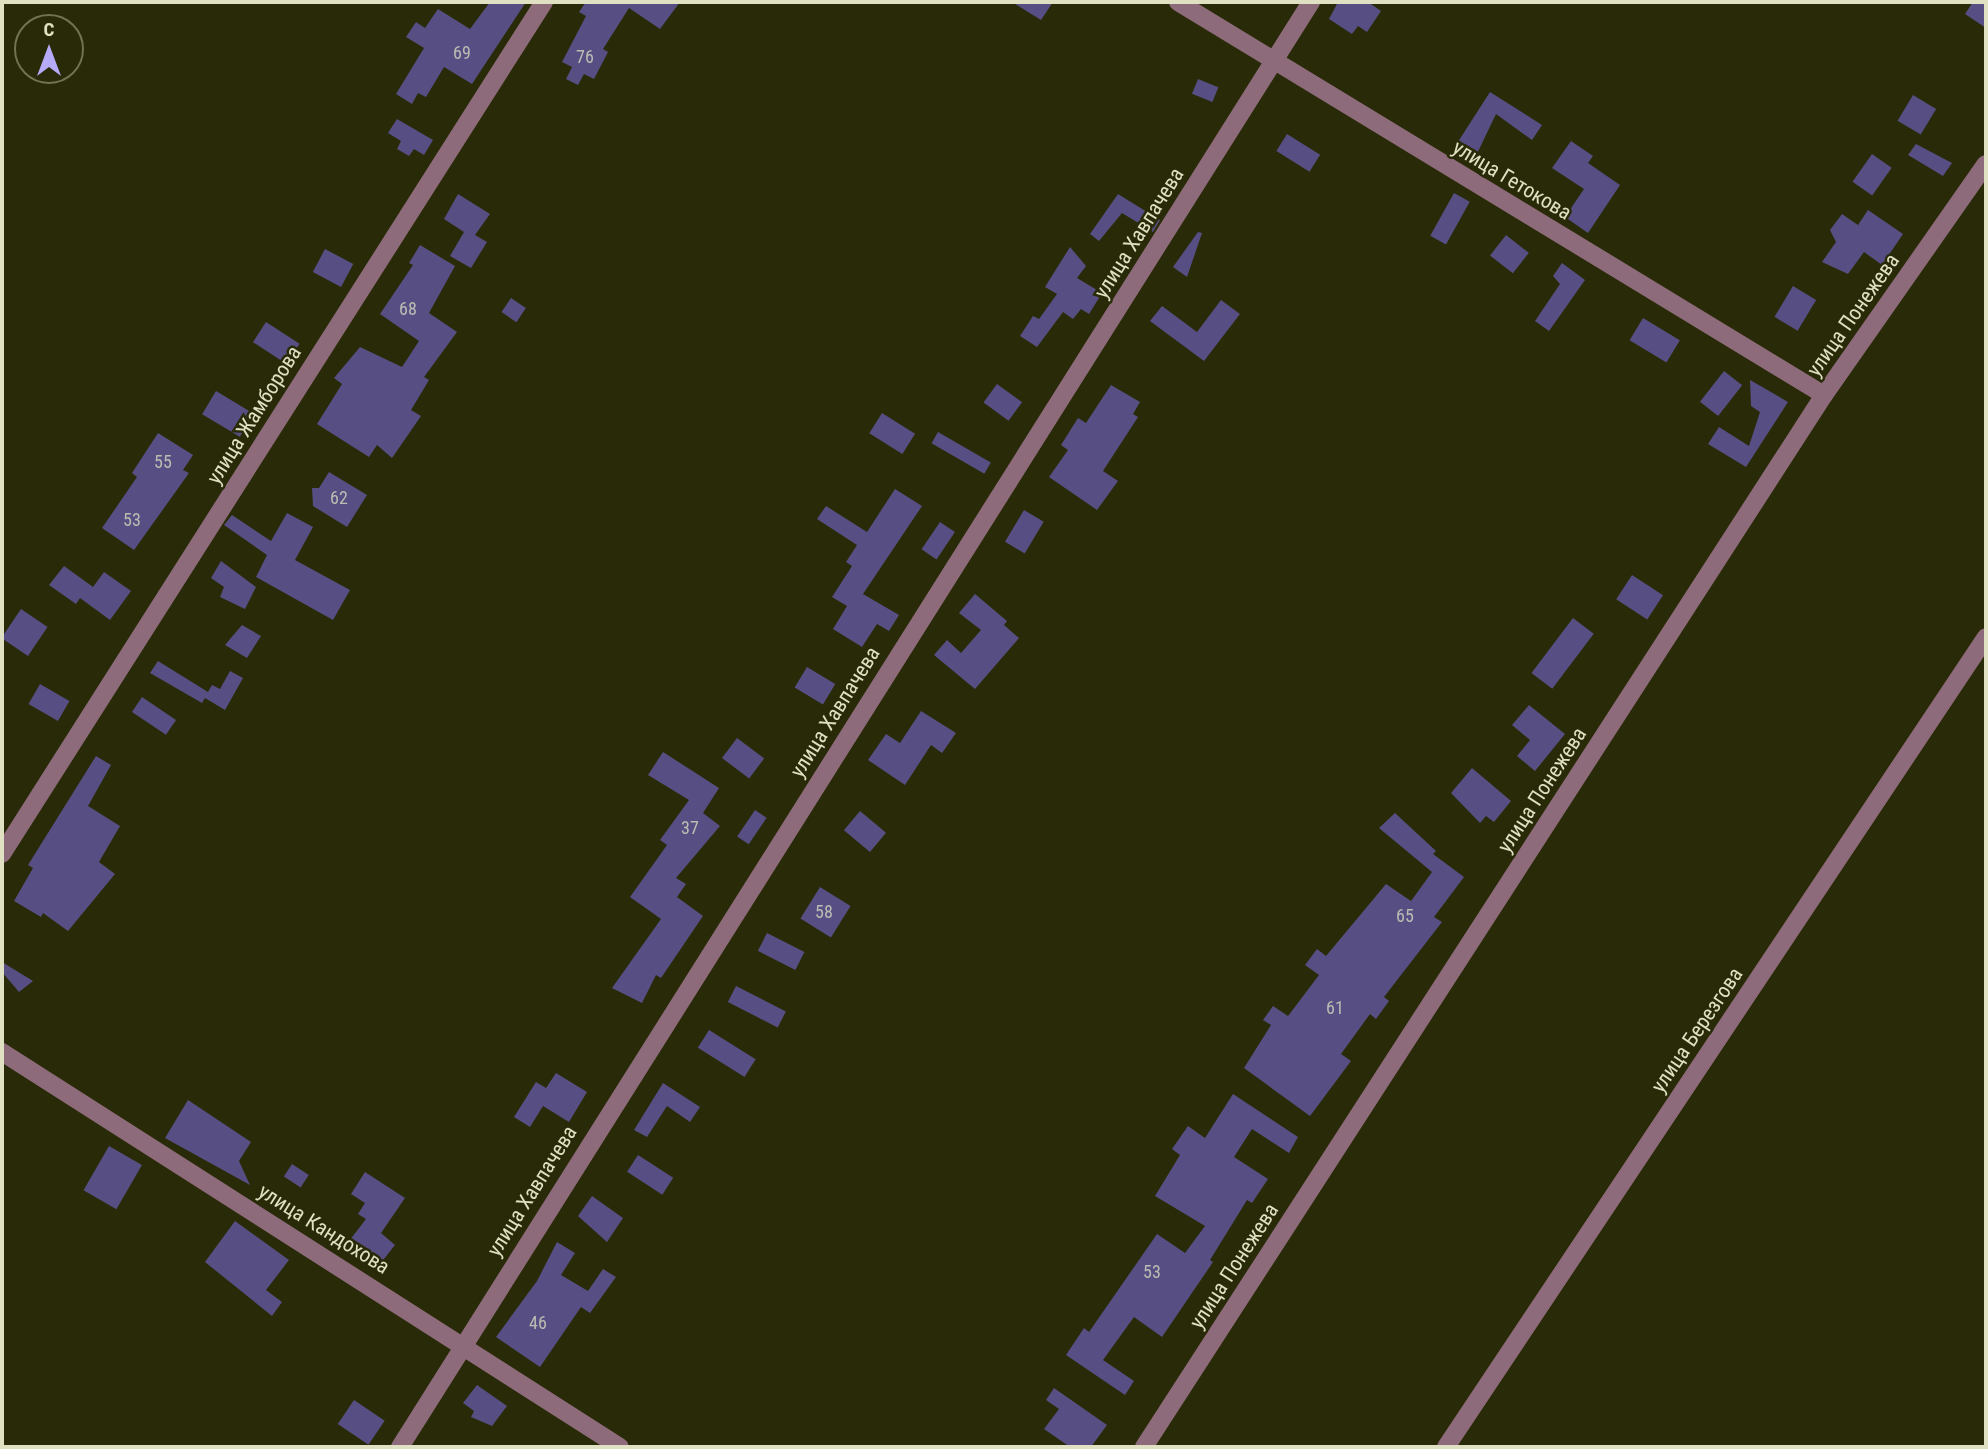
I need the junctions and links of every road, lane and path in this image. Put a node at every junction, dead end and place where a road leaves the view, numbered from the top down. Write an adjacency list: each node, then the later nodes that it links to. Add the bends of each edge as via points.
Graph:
1 (544, 2): 8 (street, улица Жамборова)
2 (1178, 2): 4 (street, улица Гетокова)
3 (1311, 2): 4 (street, улица Хавпачева)
4 (1273, 62): 6 (street, улица Гетокова); 10 (street, улица Хавпачева)
5 (1986, 164): 6 (street, улица Понежева)
6 (1824, 395): 13 (street, улица Понежева)
7 (1986, 637): 14 (street, улица Березгова)
8 (2, 854)
9 (2, 1052): 10 (street, улица Кандохова)
10 (462, 1343): 11 (street, улица Хавпачева); 12 (street, улица Кандохова)
11 (400, 1447)
12 (620, 1447)
13 (1144, 1447)
14 (1446, 1447)

